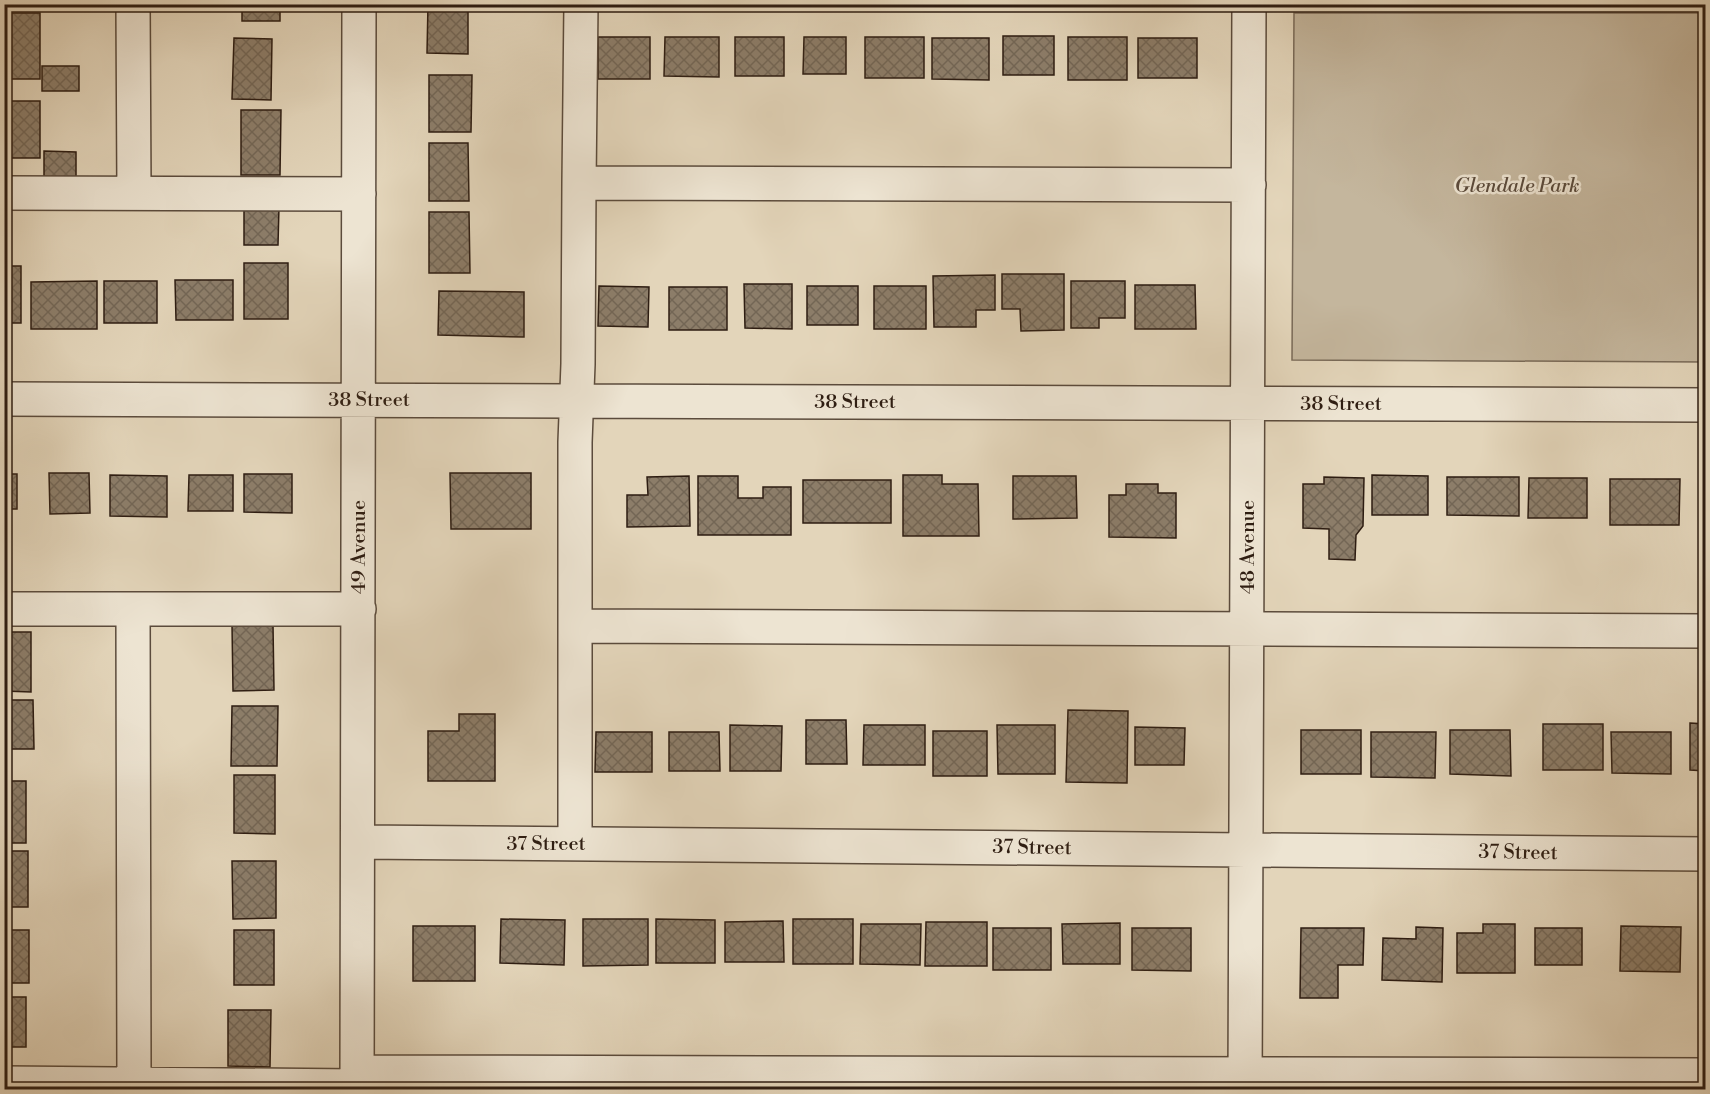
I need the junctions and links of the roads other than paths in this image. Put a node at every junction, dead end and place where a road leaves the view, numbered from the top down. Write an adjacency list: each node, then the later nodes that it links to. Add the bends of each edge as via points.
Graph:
1 (134, 4): 8 (street)
2 (359, 4): 9 (street, 49 Avenue)
3 (581, 4): 5 (street)
4 (1249, 4): 6 (street, 48 Avenue)
5 (579, 183): 6 (street); 12 (street)
6 (1249, 185): 13 (street, 48 Avenue)
7 (4, 193): 8 (street)
8 (134, 193): 9 (street)
9 (359, 194): 11 (street, 49 Avenue)
10 (4, 399): 11 (street, 38 Street)
11 (359, 400): 12 (street, 38 Street); 17 (street, 49 Avenue)
12 (576, 401): 13 (street, 38 Street); 18 (street)
13 (1248, 403): 14 (street, 38 Street); 19 (street, 48 Avenue)
14 (1706, 405)
15 (4, 609): 16 (street)
16 (133, 609): 17 (street); 29 (street)
17 (359, 609): 21 (street, 49 Avenue)
18 (575, 626): 19 (street); 22 (street)
19 (1247, 629): 20 (street); 23 (street, 48 Avenue)
20 (1706, 631)
21 (358, 842): 22 (street, 37 Street); 28 (street, 49 Avenue)
22 (575, 844): 23 (street, 37 Street)
23 (1247, 850): 24 (street, 37 Street); 26 (street, 48 Avenue)
24 (1706, 854)
25 (1706, 1075): 26 (street)
26 (1245, 1082): 28 (street)
27 (4, 1083): 29 (street)
28 (357, 1083): 29 (street)
29 (134, 1084)

